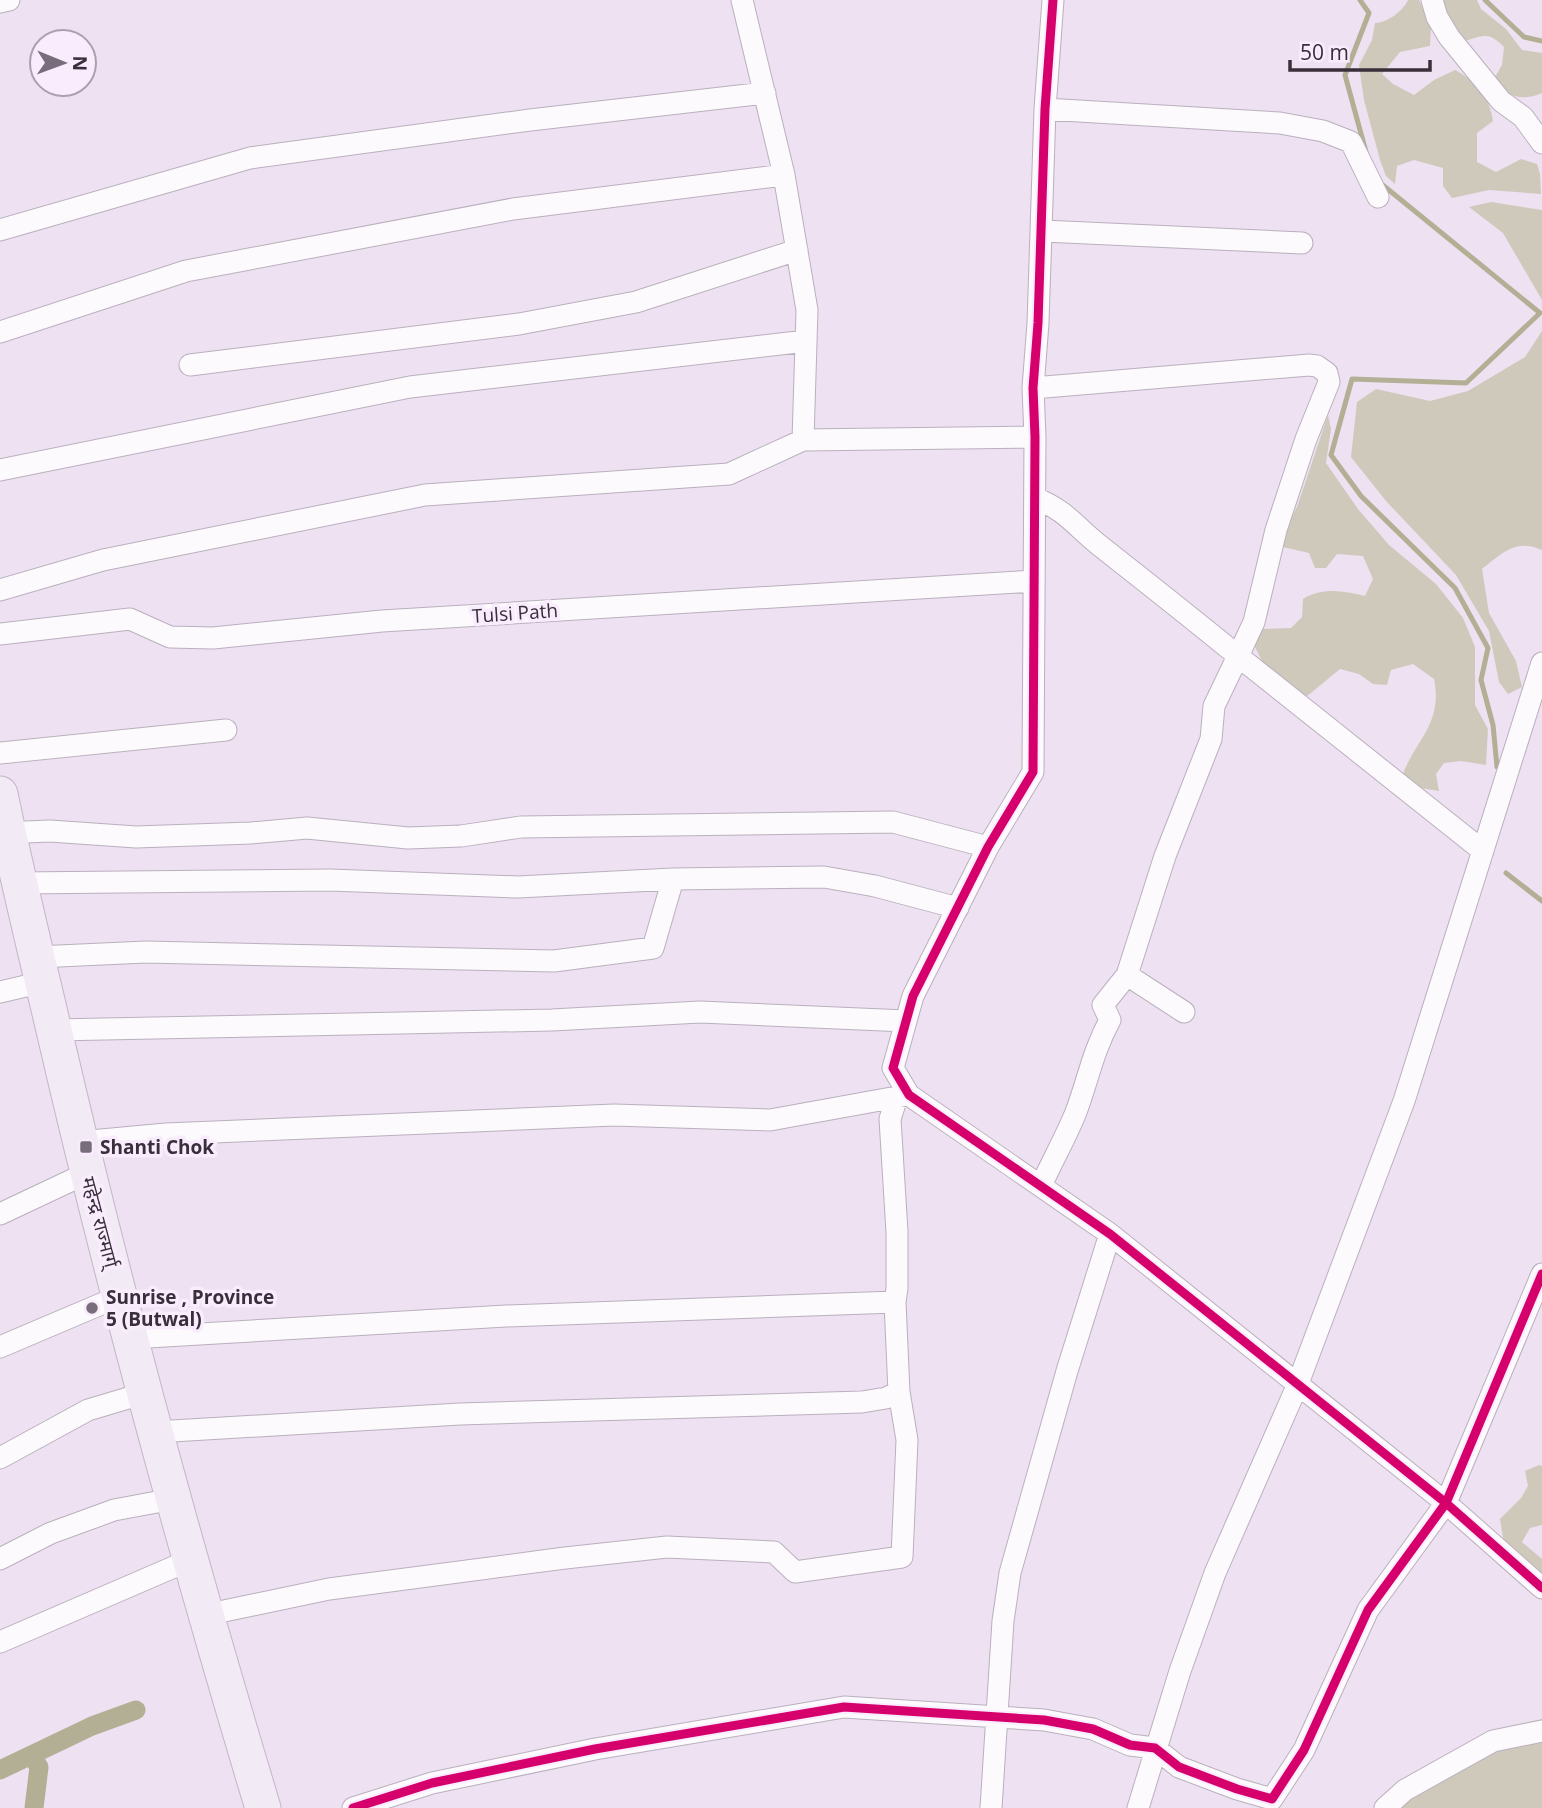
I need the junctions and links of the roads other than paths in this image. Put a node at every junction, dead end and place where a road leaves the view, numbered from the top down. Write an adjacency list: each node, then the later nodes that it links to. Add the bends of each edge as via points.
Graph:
1 (9, 0): 5 (street)
2 (742, 0): 6 (street)
3 (1053, 0): 7 (street)
4 (1432, 0): 8 (street, via 1437,18 1466,59)
5 (0, 2)
6 (765, 93): 9 (street); 11 (street, via 250,158)
7 (1045, 109): 10 (street, via 1280,122 1323,131 1351,142); 12 (street)
8 (1542, 143)
9 (785, 175): 14 (street); 15 (street, via 513,209 186,271)
10 (1378, 197)
11 (0, 230)
12 (1042, 232): 13 (street); 18 (street)
13 (1302, 243)
14 (797, 250): 16 (street, via 807,310); 17 (street, via 636,302 519,324)
15 (0, 332)
16 (806, 341): 20 (street); 21 (street, via 410,387)
17 (190, 365)
18 (1033, 388): 19 (street); 26 (street, via 1309,365 1327,373 1329,382 1276,530 1254,622)
19 (1035, 437): 20 (street); 22 (street)
20 (803, 440): 24 (street, via 729,474 425,495 103,560)
21 (0, 470)
22 (1035, 498): 23 (street); 26 (street, via 1065,513)
23 (1034, 581): 25 (street, Tulsi Path, via 382,621 213,638 170,637 130,619); 32 (street, via 1033,772)
24 (0, 590)
25 (0, 634)
26 (1238, 656): 33 (street); 38 (street, via 1214,706 1210,739 1165,856)
27 (1542, 663): 33 (street)
28 (226, 730): 29 (street)
29 (0, 753)
30 (0, 794): 31 (highway, महेन्द्र राज्मार्ग्)
31 (4, 832): 32 (street, via 136,836 307,828 408,838 522,827 893,822); 35 (highway, महेन्द्र राज्मार्ग्)
32 (988, 848): 36 (street)
33 (1483, 851): 53 (street, via 1404,1101)
34 (673, 879): 35 (street, via 518,887 330,880); 36 (street, via 824,877); 37 (street, via 653,948 554,961 146,952)
35 (18, 883): 37 (highway, महेन्द्र राज्मार्ग्)
36 (958, 908): 41 (street, via 913,996)
37 (40, 969): 39 (street); 42 (highway, महेन्द्र राज्मार्ग्)
38 (1127, 975): 40 (street); 45 (street, via 1103,1005 1110,1020)
39 (0, 992)
40 (1184, 1012)
41 (906, 1021): 42 (street, via 700,1012 552,1020); 43 (street, via 893,1068)
42 (54, 1030): 44 (highway, महेन्द्र राज्मार्ग्)
43 (903, 1096): 44 (street, via 769,1120 614,1115 166,1134); 45 (street); 50 (street, via 890,1119 897,1232)
44 (83, 1157): 46 (street); 49 (highway, महेन्द्र राज्मार्ग्)
45 (1041, 1186): 47 (street)
46 (0, 1214)
47 (1110, 1234): 53 (street); 65 (street, via 1010,1573)
48 (1542, 1274): 59 (street)
49 (120, 1296): 51 (highway, महेन्द्र राज्मार्ग्); 52 (street)
50 (895, 1302): 51 (street, via 506,1316); 54 (street)
51 (131, 1338): 55 (highway, महेन्द्र राज्मार्ग्)
52 (0, 1347)
53 (1298, 1385): 59 (street); 67 (street, via 1215,1573)
54 (899, 1392): 56 (street, via 862,1402 460,1415); 63 (street, via 907,1440 902,1558 795,1573 774,1552 667,1547 329,1589)
55 (145, 1393): 56 (highway, महेन्द्र राज्मार्ग्); 57 (street, via 89,1410)
56 (155, 1432): 58 (highway, महेन्द्र राज्मार्ग्)
57 (0, 1458)
58 (173, 1499): 60 (street, via 114,1510); 61 (highway, महेन्द्र राज्मार्ग्)
59 (1446, 1503): 62 (street); 67 (street, via 1368,1610 1304,1751 1272,1799 1179,1767)
60 (0, 1559)
61 (190, 1560): 63 (highway, महेन्द्र राज्मार्ग्); 64 (street)
62 (1542, 1588)
63 (205, 1615): 68 (highway, महेन्द्र राज्मार्ग्)
64 (0, 1642)
65 (998, 1718): 67 (street, via 1093,1729 1130,1745); 69 (street, via 844,1707 595,1749 432,1783); 70 (street)
66 (1542, 1731): 72 (street, via 1493,1741 1405,1790)
67 (1155, 1748): 71 (street)
68 (263, 1808)
69 (353, 1808)
70 (991, 1808)
71 (1138, 1808)
72 (1385, 1808)

